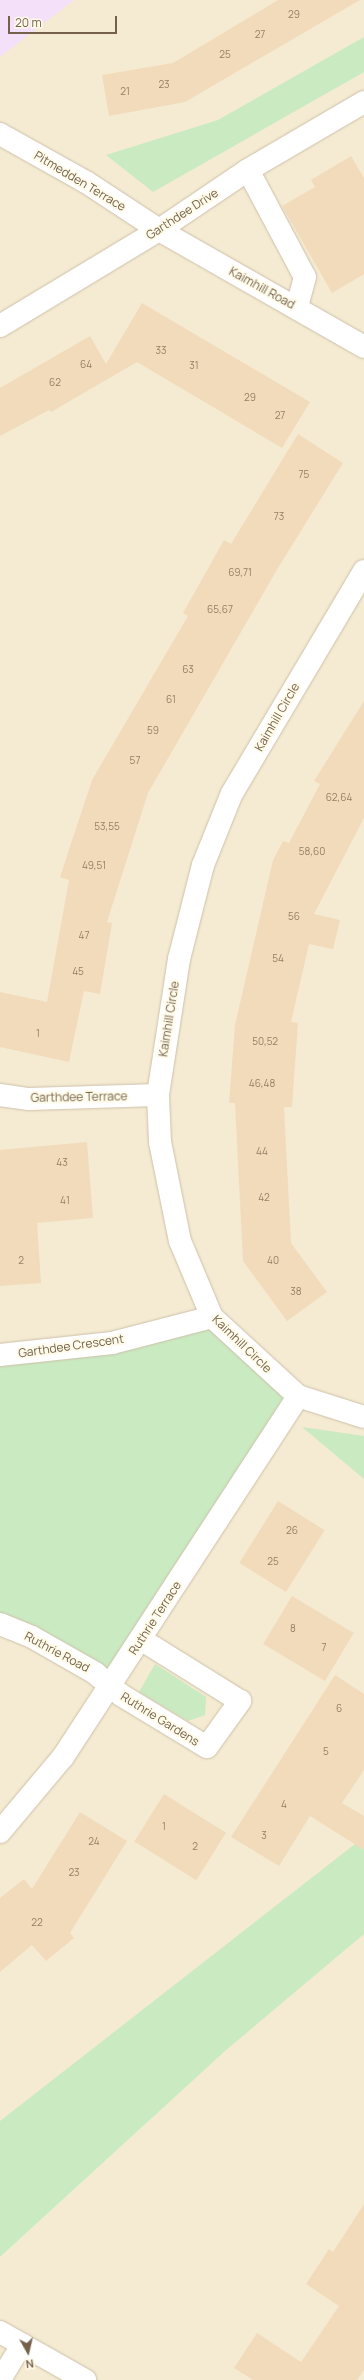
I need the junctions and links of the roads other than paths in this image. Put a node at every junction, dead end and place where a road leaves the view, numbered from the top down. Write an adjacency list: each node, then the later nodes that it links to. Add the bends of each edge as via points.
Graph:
1 (364, 102): 3 (street, Garthdee Drive)
2 (0, 134): 4 (street, Pitmedden Terrace, via 86,182)
3 (248, 170): 4 (street, Garthdee Drive); 5 (street, via 304,277)
4 (159, 230): 5 (street, Kaimhill Road); 6 (street, Garthdee Drive)
5 (297, 307): 7 (street, Kaimhill Road)
6 (0, 326)
7 (364, 347)
8 (364, 572): 10 (street, Kaimhill Circle, via 232,793 204,865 179,959)
9 (0, 1095): 10 (street, Garthdee Terrace, via 29,1099)
10 (158, 1095): 11 (street, Kaimhill Circle, via 160,1142 180,1241)
11 (212, 1316): 12 (street, Garthdee Crescent, via 112,1343); 13 (street, Kaimhill Circle)
12 (0, 1355)
13 (298, 1396): 14 (street, Kaimhill Circle); 16 (street, Ruthrie Terrace)
14 (364, 1417)
15 (0, 1624): 17 (street, Ruthrie Road, via 39,1641 95,1673)
16 (142, 1640): 17 (street, Ruthrie Terrace); 17 (street, Ruthrie Gardens, via 240,1701 207,1747)
17 (110, 1686): 18 (street, Ruthrie Terrace, via 63,1757)
18 (0, 1832)
19 (0, 2332): 20 (street)
20 (22, 2343): 21 (lane); 22 (street)
21 (0, 2379)
22 (86, 2380)

